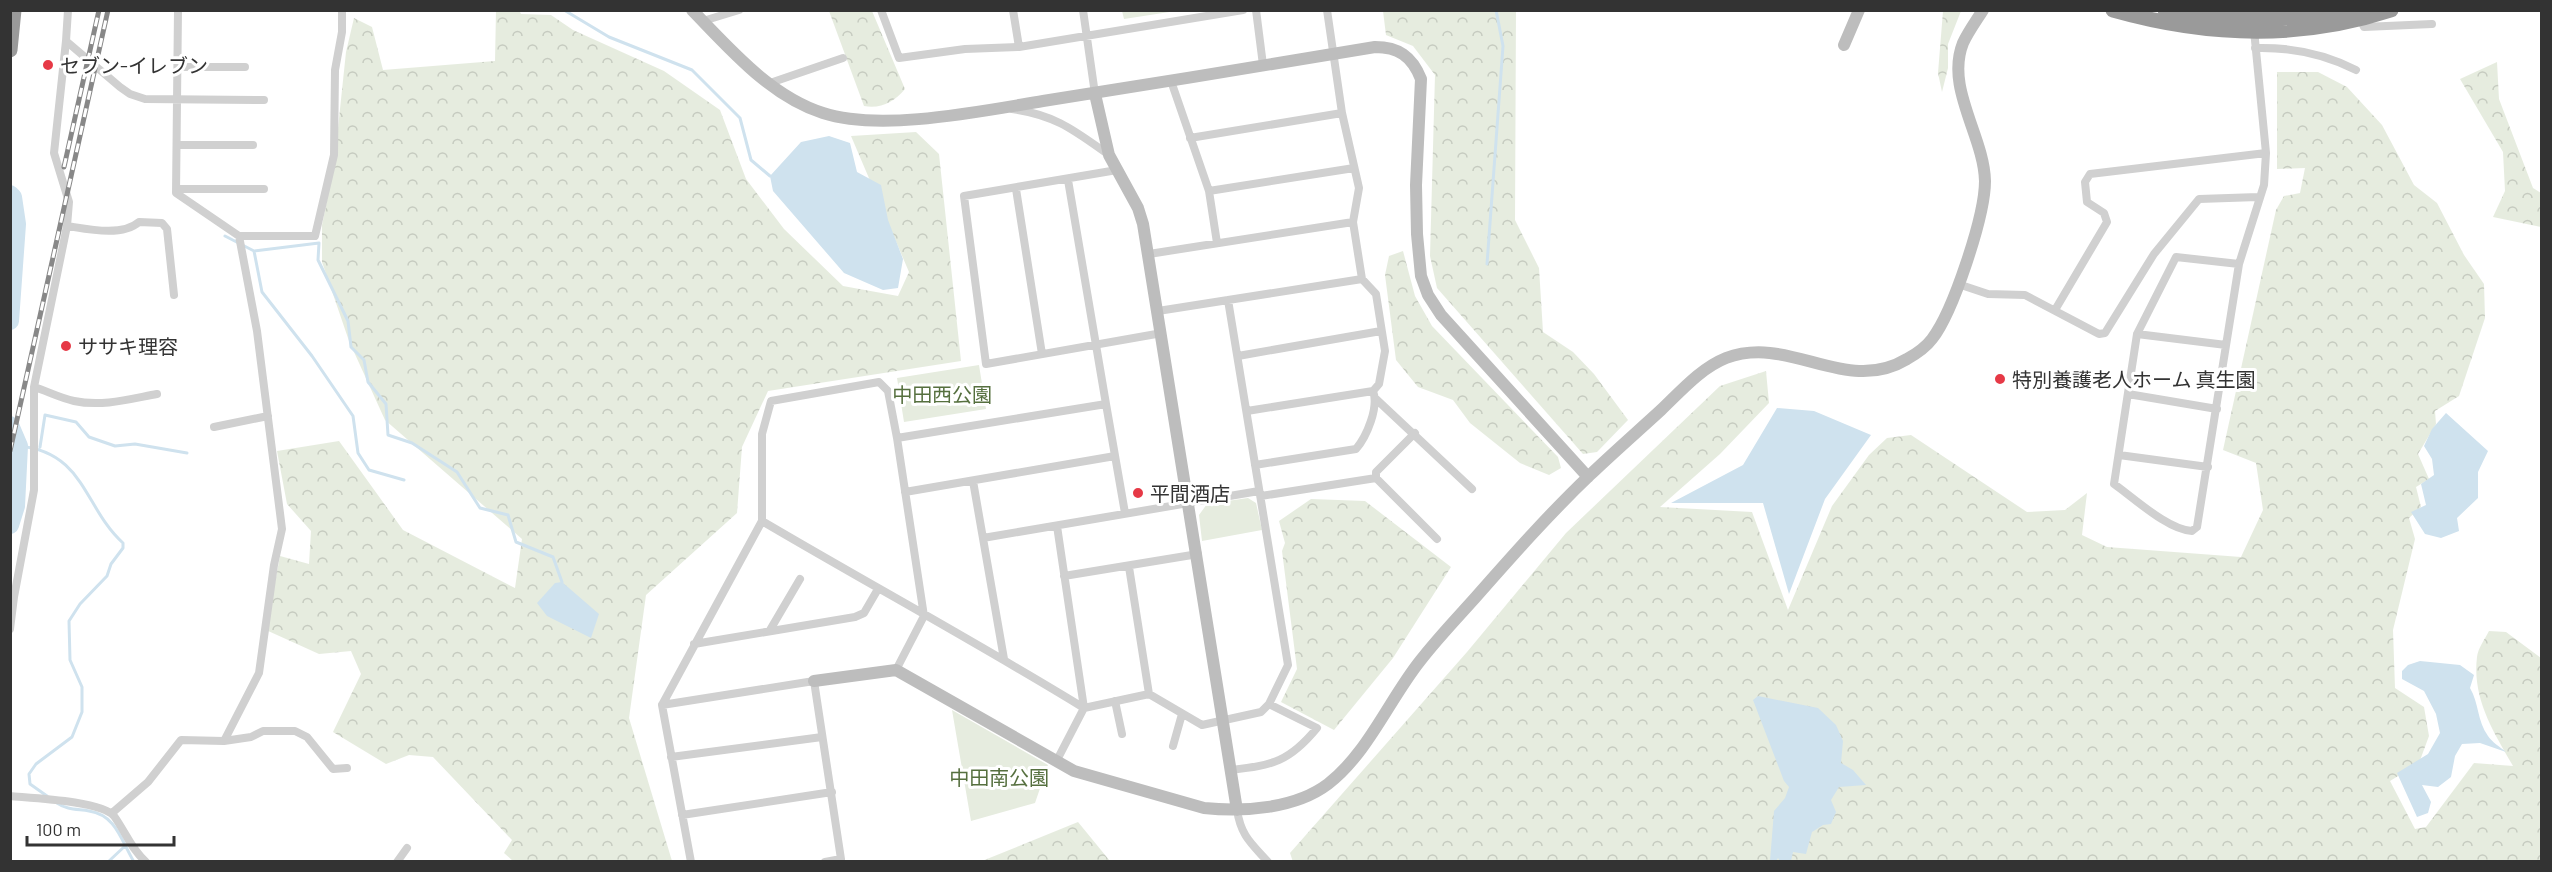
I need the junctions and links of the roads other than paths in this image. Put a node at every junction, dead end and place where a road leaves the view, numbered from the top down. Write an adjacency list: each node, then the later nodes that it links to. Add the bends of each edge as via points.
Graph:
1 (14, 10): 27 (highway)
2 (68, 10): 23 (street)
3 (178, 10): 31 (street)
4 (342, 10): 56 (street, via 335,70 334,155 315,236)
5 (692, 10): 19 (street)
6 (739, 10): 19 (street)
7 (881, 10): 25 (street, via 899,58)
8 (1013, 10): 25 (street)
9 (1083, 10): 22 (street)
10 (1243, 10): 22 (street)
11 (1256, 10): 30 (street)
12 (1327, 10): 28 (street)
13 (1859, 10): 24 (street)
14 (1983, 10): 61 (street, via 1959,58 1962,94 1985,181 1981,214)
15 (2113, 10): 21 (highway, via 2199,28)
16 (2165, 10): 21 (highway)
17 (2391, 10): 18 (highway)
18 (2356, 14): 20 (street, via 2364,27); 21 (highway, via 2327,27)
19 (703, 21): 35 (street)
20 (2432, 24)
21 (2254, 27): 26 (street)
22 (1088, 38): 25 (street); 36 (street)
23 (66, 41): 37 (street, via 130,94 145,99); 55 (street, via 54,153 69,202)
24 (1844, 45)
25 (1019, 47)
26 (2255, 48): 33 (street, via 2326,56); 44 (street)
27 (10, 50)
28 (1334, 54): 30 (street); 40 (street); 88 (street, via 1390,47 1402,51 1417,70 1417,234 1421,276 1428,295 1441,315)
29 (843, 58): 35 (street)
30 (1263, 65): 34 (street)
31 (178, 67): 32 (street); 37 (street)
32 (244, 67)
33 (2356, 70)
34 (1171, 81): 36 (street); 41 (street)
35 (770, 84): 39 (street, via 807,107 862,121)
36 (1095, 94): 39 (street); 45 (street)
37 (177, 99): 38 (street); 42 (street)
38 (264, 100)
39 (1000, 108): 45 (street, via 1057,120)
40 (1342, 112): 41 (street); 46 (street)
41 (1190, 138): 52 (street)
42 (177, 145): 43 (street); 49 (street)
43 (253, 146)
44 (2266, 153): 53 (street, via 2264,185); 64 (street, via 2090,174 2085,182 2087,202 2104,213 2107,222)
45 (1109, 155): 47 (street)
46 (1354, 168): 52 (street); 54 (street, via 1359,188)
47 (1117, 170): 48 (street); 58 (street, via 1138,208)
48 (1068, 180): 51 (street); 69 (street)
49 (176, 189): 50 (street); 56 (street, via 176,193)
50 (264, 189)
51 (1016, 189): 71 (street); 71 (street, via 964,196 986,364)
52 (1209, 191): 57 (street)
53 (2258, 197): 59 (street); 64 (street, via 2199,199 2154,254 2105,333 2099,334)
54 (1353, 222): 57 (street); 60 (street)
55 (67, 226): 62 (street, via 116,229 139,222 162,223 167,229); 73 (street)
56 (239, 236): 80 (street)
57 (1217, 243): 58 (street)
58 (1149, 254): 65 (street)
59 (2239, 264): 68 (street, via 2176,257); 70 (street)
60 (1362, 279): 63 (street); 66 (street, via 1376,294)
61 (1958, 284): 64 (street, via 1988,294 2025,295); 88 (street, via 1932,340 1897,365 1856,373 1785,354 1746,352 1723,359 1698,376)
62 (174, 295)
63 (1228, 300): 65 (street); 72 (street)
64 (2055, 310)
65 (1158, 311): 67 (street)
66 (1381, 332): 72 (street); 76 (street, via 1385,351)
67 (1162, 333): 69 (street); 94 (street)
68 (2137, 334): 70 (street); 75 (street)
69 (1096, 345): 71 (street); 77 (street)
70 (2226, 345): 78 (street)
71 (1042, 354)
72 (1238, 356): 79 (street)
73 (34, 387): 74 (street, via 91,404); 106 (street, via 34,490)
74 (157, 393)
75 (2128, 393): 78 (street); 84 (street)
76 (1375, 395): 79 (street); 82 (street); 86 (street, via 1364,440 1356,449)
77 (1106, 404): 83 (street); 85 (street)
78 (2217, 409): 87 (street)
79 (1247, 411): 86 (street)
80 (268, 416): 81 (street); 121 (street, via 282,529 259,672)
81 (214, 428)
82 (1414, 433): 89 (street, via 1376,472); 91 (street)
83 (897, 438): 92 (street); 96 (street, via 888,391 879,382 771,401 762,434)
84 (2119, 455): 87 (street); 87 (street, via 2114,484 2184,531 2197,527)
85 (1115, 456): 90 (street); 95 (street)
86 (1255, 465): 93 (street)
87 (2208, 467)
88 (1588, 477): 129 (street, via 1421,659 1344,770 1325,786 1297,800)
89 (1376, 478): 93 (street); 99 (street)
90 (973, 481): 92 (street); 98 (street)
91 (1472, 489)
92 (905, 492): 105 (street)
93 (1260, 494): 94 (street); 114 (street, via 1288,665)
94 (1189, 502): 95 (street); 100 (street)
95 (1125, 513): 97 (street)
96 (762, 521): 104 (street); 108 (street)
97 (1057, 525): 98 (street); 102 (street)
98 (983, 538): 109 (street)
99 (1437, 539)
100 (1197, 554): 101 (street); 118 (street)
101 (1129, 567): 102 (street); 112 (street)
102 (1064, 576): 116 (street)
103 (800, 579): 107 (street)
104 (878, 589): 105 (street); 107 (street, via 864,613 855,617)
105 (924, 616): 109 (street); 110 (street)
106 (10, 629)
107 (770, 630): 108 (street)
108 (694, 644): 115 (street)
109 (1004, 659): 116 (street)
110 (896, 670): 111 (street); 124 (street)
111 (814, 681): 115 (street); 120 (street)
112 (1149, 694): 113 (street); 117 (street)
113 (1114, 701): 116 (street); 119 (street)
114 (1269, 704): 118 (street, via 1261,712); 126 (street, via 1317,728 1287,757 1265,766)
115 (662, 705): 123 (street)
116 (1084, 708): 124 (street)
117 (1182, 714): 118 (street, via 1202,725); 122 (street)
118 (1224, 720): 126 (street)
119 (1122, 734)
120 (822, 737): 123 (street); 127 (street)
121 (224, 741): 125 (street, via 263,731 295,731 307,737 333,769); 130 (street, via 181,740 148,782)
122 (1173, 746)
123 (671, 757): 131 (street)
124 (1056, 762): 129 (street, via 1090,776 1204,808)
125 (347, 768)
126 (1231, 770): 129 (street)
127 (832, 792): 131 (street); 136 (street, via 841,859)
128 (10, 796): 130 (street, via 81,803)
129 (1237, 810): 137 (street, via 1239,826 1249,843)
130 (112, 813): 133 (street)
131 (682, 815): 135 (street)
132 (407, 848): 134 (street)
133 (146, 861)
134 (397, 861)
135 (690, 861)
136 (825, 861)
137 (1268, 861)

